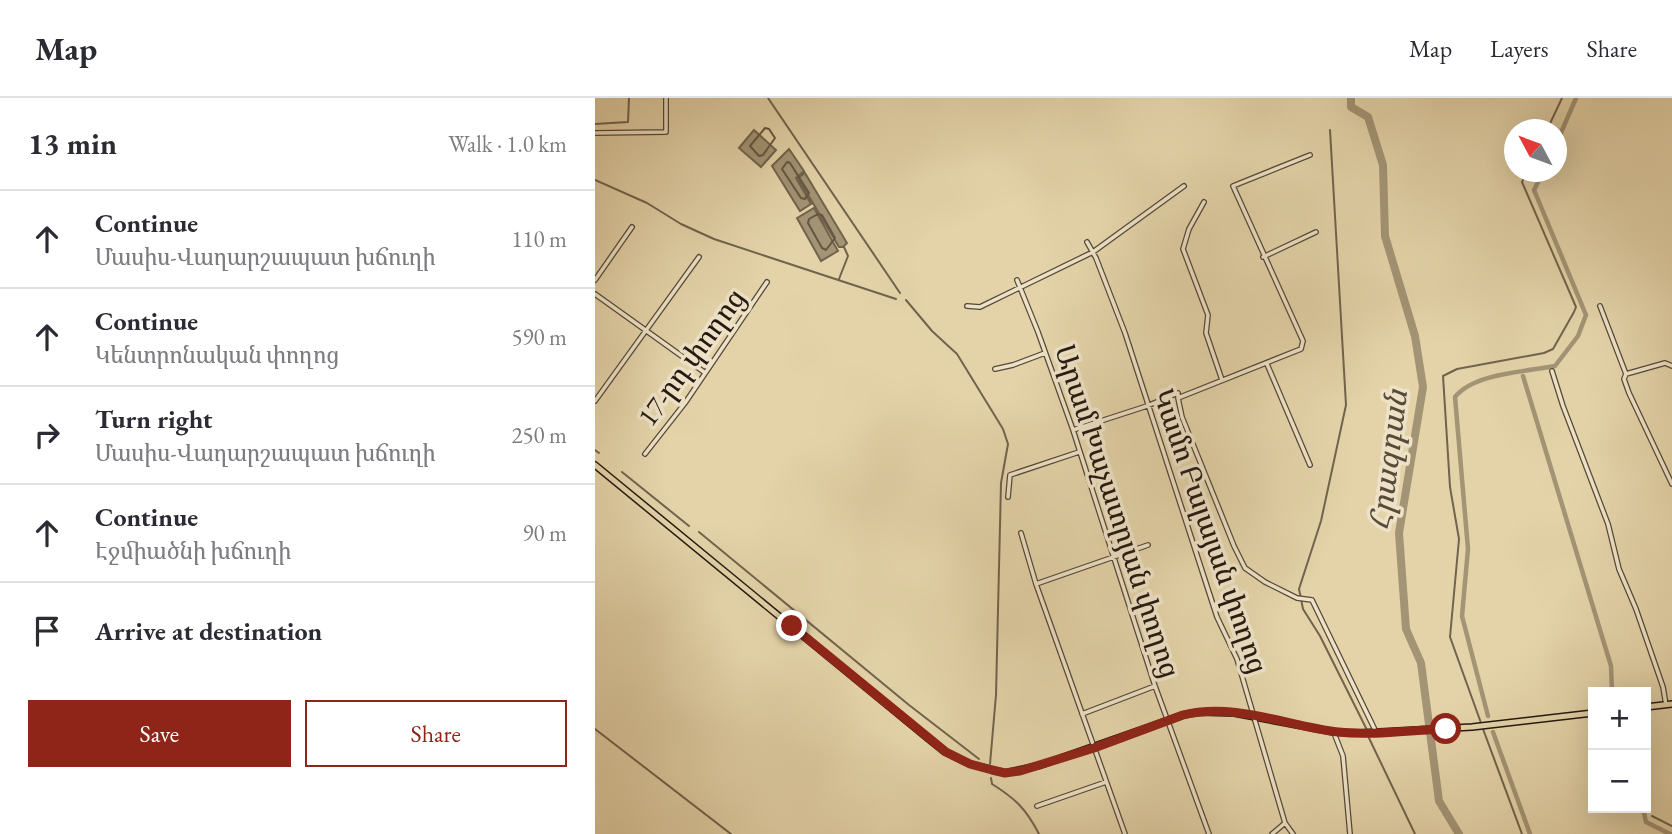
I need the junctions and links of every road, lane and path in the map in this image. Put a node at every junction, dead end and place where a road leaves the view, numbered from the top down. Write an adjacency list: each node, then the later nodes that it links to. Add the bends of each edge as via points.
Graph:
1 (666, 98): 2 (street, via 666,132)
2 (595, 133)
3 (1310, 155): 11 (street, via 1233,186)
4 (1184, 186): 9 (street)
5 (1205, 202): 27 (street, via 1183,249 1208,316 1206,333)
6 (632, 227): 12 (street)
7 (1316, 232): 11 (street)
8 (1087, 242): 9 (street, Կամո Բալայան փողոց)
9 (1093, 252): 15 (street); 30 (street, Կամո Բալայան փողոց, via 1125,332)
10 (699, 257): 19 (street)
11 (1263, 257): 21 (street, via 1303,345)
12 (595, 280)
13 (1017, 280): 15 (street, Արամ Խաչատրյան փողոց)
14 (767, 282): 25 (street, 17-րդ փողոց)
15 (1020, 288): 17 (street, via 980,307); 20 (street, Արամ Խաչատրյան փողոց)
16 (595, 295): 19 (street)
17 (967, 306)
18 (1600, 306): 26 (street)
19 (647, 329): 25 (street); 29 (street)
20 (1045, 353): 23 (street); 31 (street, Արամ Խաչատրյան փողոց)
21 (1267, 364): 27 (street); 35 (street)
22 (1672, 366): 26 (street, via 1665,363)
23 (995, 369)
24 (1552, 371): 43 (street)
25 (704, 372): 33 (street, 17-րդ փողոց)
26 (1626, 374): 36 (street, via 1638,414)
27 (1222, 380): 28 (street)
28 (1178, 398): 30 (street, via 1178,393); 50 (street, via 1245,568 1297,598 1312,600)
29 (595, 401)
30 (1147, 406): 31 (street); 47 (street, Կամո Բալայան փողոց, via 1217,617 1237,659)
31 (1073, 430): 32 (street, Արամ Խաչատրյան փողոց)
32 (1080, 452): 37 (street, via 1010,475); 40 (street, Արամ Խաչատրյան փողոց)
33 (645, 454)
34 (595, 465): 51 (main road, via 946,752 1005,773)
35 (1310, 465)
36 (1672, 484)
37 (1008, 497)
38 (1021, 533): 41 (street)
39 (1148, 545): 40 (street)
40 (1114, 556): 41 (street); 42 (street, Արամ Խաչատրյան փողոց)
41 (1036, 584): 45 (street)
42 (1155, 686): 45 (street); 48 (street, Արամ Խաչատրյան փողոց)
43 (1669, 704): 44 (main road)
44 (1651, 706)
45 (1082, 714): 51 (street)
46 (1588, 714): 50 (main road, via 1477,727)
47 (1252, 716): 48 (main road, via 1209,712); 49 (main road); 54 (street, Կամո Բալայան փողոց)
48 (1168, 721): 51 (main road); 56 (street, Արամ Խաչատրյան փողոց)
49 (1334, 732): 50 (main road); 59 (street, via 1343,757)
50 (1373, 732)
51 (1094, 748): 52 (street)
52 (1107, 782): 53 (street); 55 (street)
53 (1037, 806)
54 (1285, 823): 57 (street); 58 (street, Կամո Բալայան փողոց)
55 (1125, 834)
56 (1209, 834)
57 (1272, 834)
58 (1293, 834)
59 (1350, 834)

